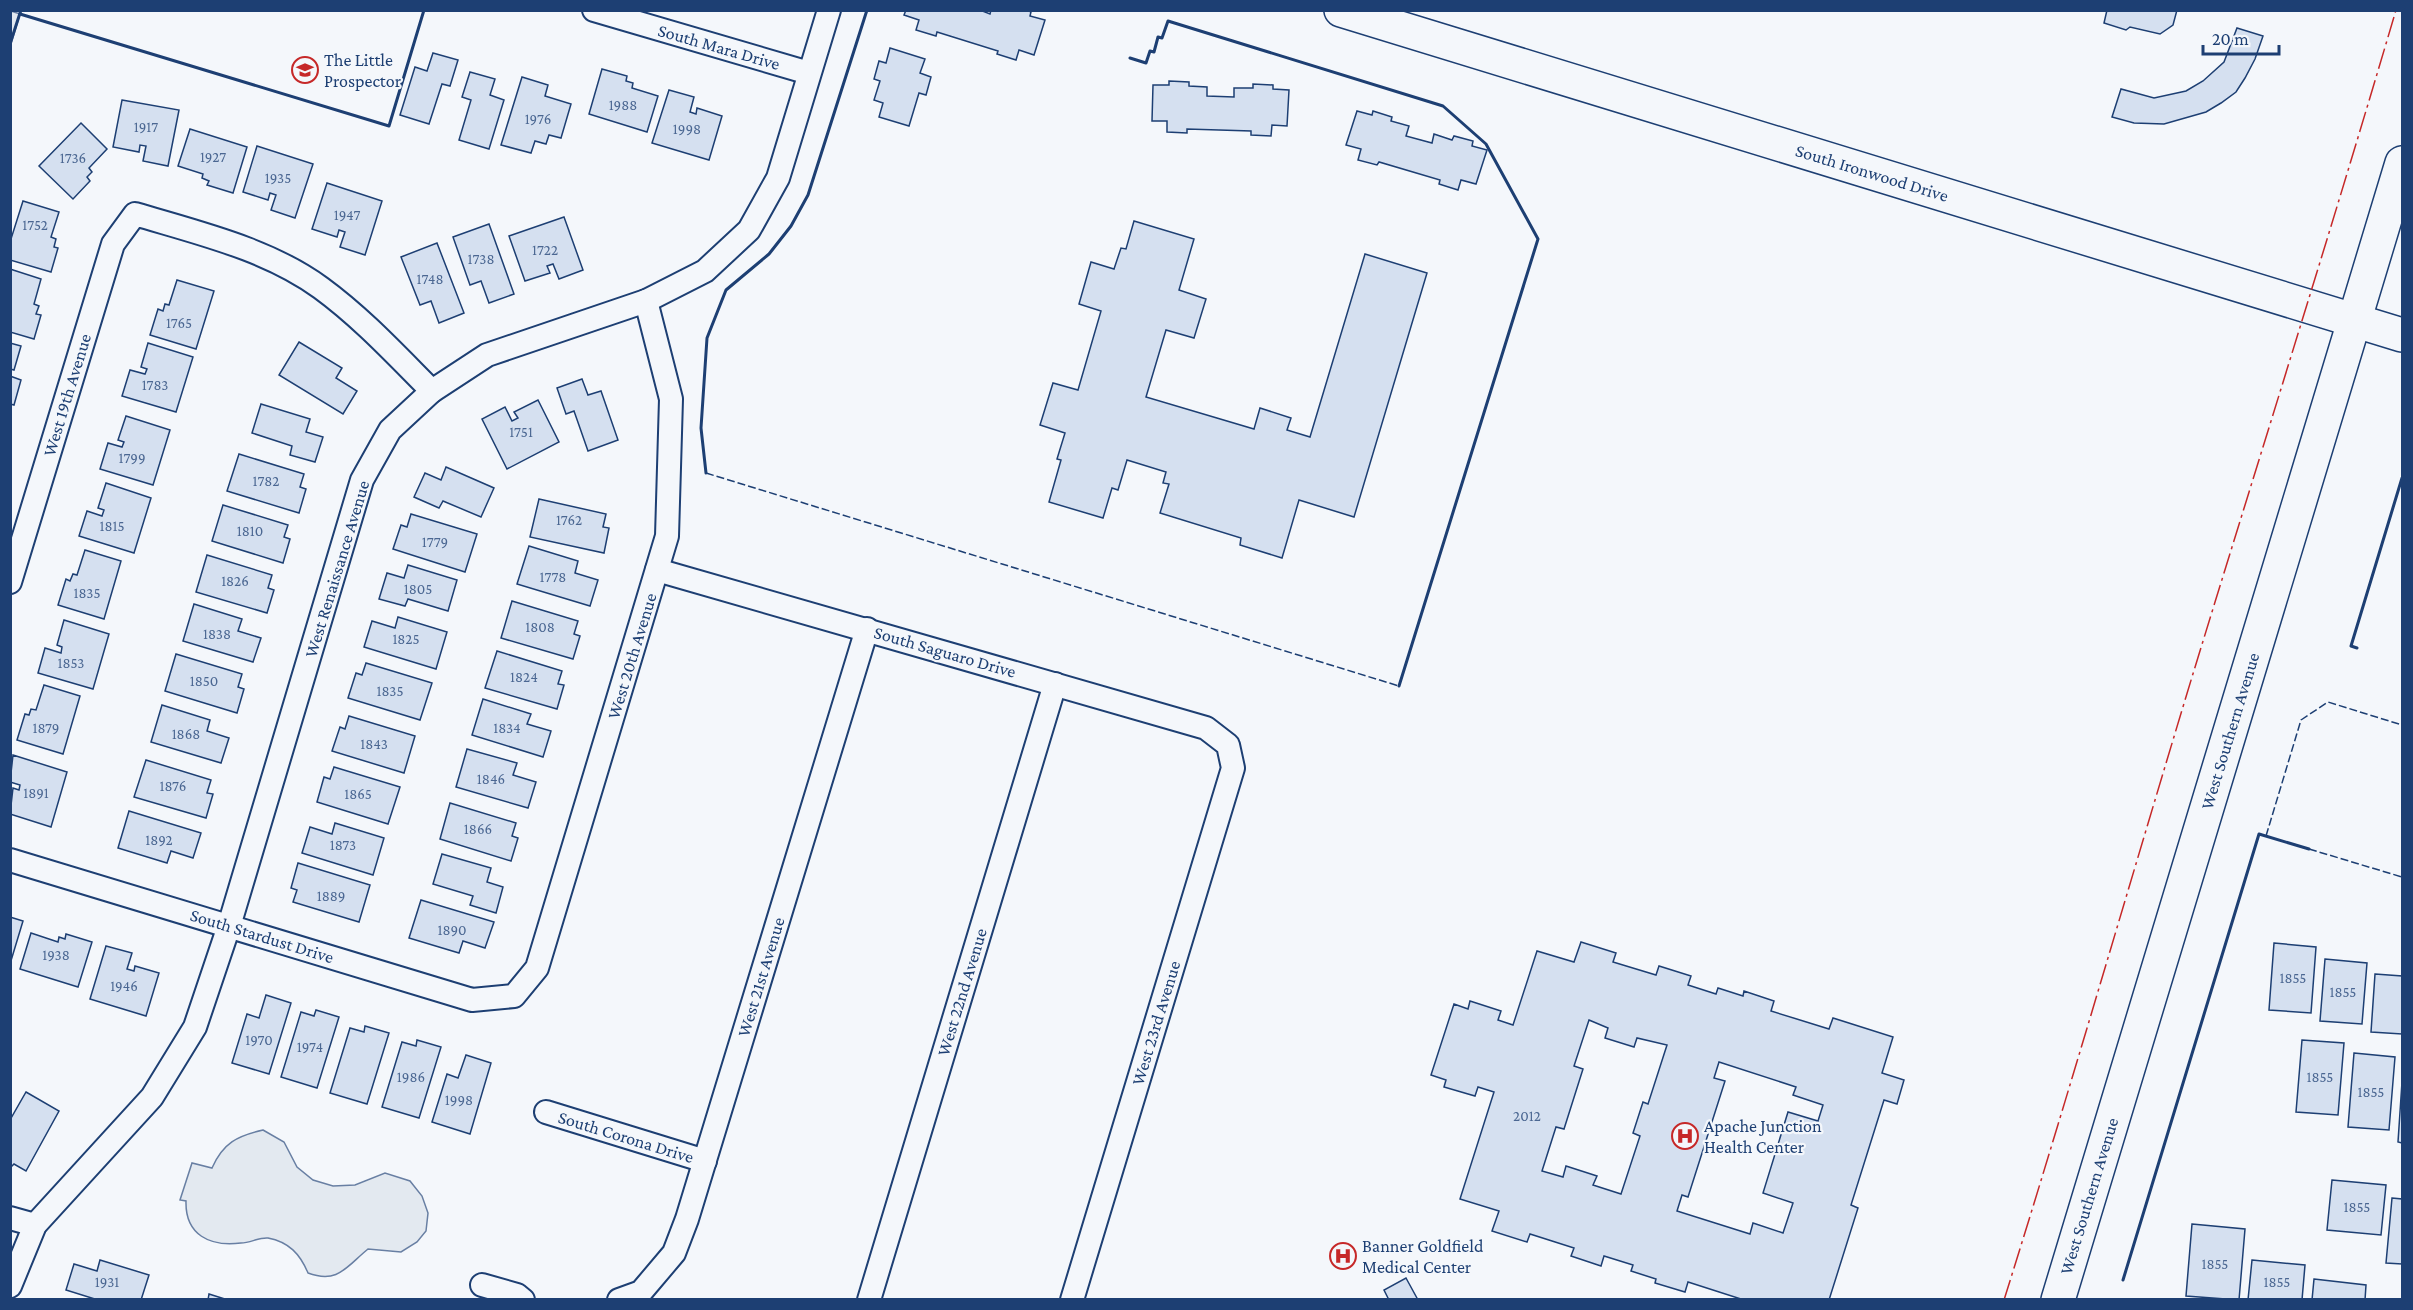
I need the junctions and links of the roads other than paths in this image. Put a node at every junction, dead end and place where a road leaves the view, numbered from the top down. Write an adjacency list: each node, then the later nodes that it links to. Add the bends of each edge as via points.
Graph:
1 (594, 10): 4 (street, South Mara Drive)
2 (829, 10): 4 (street, West Renaissance Avenue)
3 (1341, 10): 7 (main road, South Ironwood Drive)
4 (809, 73): 6 (street, West Renaissance Avenue, via 778,178 748,230 705,271)
5 (2403, 163): 7 (main road, West Southern Avenue)
6 (646, 301): 9 (street, West Renaissance Avenue, via 487,355); 10 (street, West 20th Avenue, via 671,399 668,536)
7 (2355, 320): 8 (main road, South Ironwood Drive); 29 (main road, West Southern Avenue)
8 (2403, 335)
9 (432, 391): 11 (street, West 19th Avenue, via 359,319 319,287 262,256 135,214 113,244); 16 (street, West Renaissance Avenue, via 390,430 362,480)
10 (657, 570): 12 (street, South Saguaro Drive); 17 (street, West 20th Avenue, via 537,969)
11 (10, 582)
12 (867, 629): 13 (street, South Saguaro Drive); 19 (street, West 21st Avenue)
13 (1055, 684): 14 (street, South Saguaro Drive, via 1206,728); 27 (street, West 22nd Avenue)
14 (1228, 745): 28 (street, West 23rd Avenue, via 1233,768)
15 (10, 860): 16 (street, South Stardust Drive)
16 (229, 926): 17 (street, South Stardust Drive, via 471,1000); 21 (street, West Renaissance Avenue, via 195,1027 152,1097)
17 (514, 996)
18 (546, 1112): 19 (street, South Corona Drive)
19 (705, 1161): 24 (street, West 21st Avenue, via 674,1253)
20 (10, 1218): 21 (street)
21 (35, 1225): 23 (street, West Renaissance Avenue)
22 (482, 1285): 25 (street)
23 (10, 1286)
24 (647, 1296): 26 (street, West 21st Avenue)
25 (523, 1299)
26 (619, 1299)
27 (868, 1299)
28 (1072, 1299)
29 (2058, 1299)

